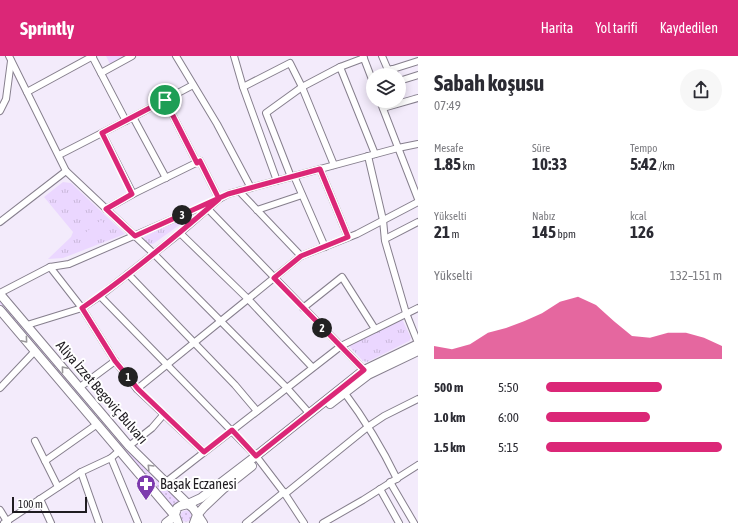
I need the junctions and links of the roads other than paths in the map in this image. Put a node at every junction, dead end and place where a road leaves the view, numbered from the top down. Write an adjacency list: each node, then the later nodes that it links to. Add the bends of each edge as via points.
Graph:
1 (92, 56): 13 (street); 19 (street)
2 (132, 56): 13 (street)
3 (176, 56): 16 (street)
4 (234, 56): 17 (street)
5 (382, 56): 11 (street)
6 (364, 57): 9 (street); 10 (street)
7 (10, 58): 19 (street); 24 (street, via 6,99)
8 (418, 61): 12 (street)
9 (340, 67): 18 (street); 30 (street)
10 (368, 68)
11 (387, 68)
12 (403, 68)
13 (101, 73): 26 (street)
14 (418, 75): 15 (street)
15 (406, 78)
16 (193, 84): 21 (street); 40 (street)
17 (243, 87): 18 (street, via 290,63); 39 (street)
18 (302, 87): 34 (street); 37 (street, via 266,113)
19 (27, 92): 31 (street)
20 (418, 98): 22 (street)
21 (165, 100): 25 (street); 33 (street)
22 (406, 101)
23 (383, 108): 29 (street)
24 (0, 111)
25 (133, 117): 26 (street); 38 (street)
26 (126, 121): 27 (street)
27 (102, 133): 31 (street); 42 (street)
28 (418, 144): 29 (street)
29 (398, 148): 30 (street); 45 (street)
30 (375, 154): 32 (street)
31 (59, 155): 36 (street)
32 (368, 156): 34 (street); 49 (street)
33 (197, 163): 38 (street); 44 (street, via 200,161)
34 (334, 165): 35 (street)
35 (320, 169): 37 (street); 54 (street)
36 (66, 170): 46 (street); 50 (street)
37 (293, 176): 39 (street); 43 (street)
38 (166, 178): 42 (street)
39 (277, 181): 40 (street)
40 (251, 188): 41 (street)
41 (239, 191): 44 (street); 48 (street)
42 (132, 194): 46 (street)
43 (302, 195): 48 (street); 56 (street)
44 (219, 199): 47 (street); 53 (street)
45 (418, 201): 49 (street)
46 (106, 209): 53 (street)
47 (208, 209): 52 (street); 61 (street)
48 (257, 210): 58 (street)
49 (383, 220): 54 (street); 55 (street)
50 (0, 222)
51 (418, 222): 55 (street)
52 (180, 233): 57 (street); 64 (street)
53 (135, 236): 57 (street); 59 (street, via 69,264)
54 (348, 237): 56 (street)
55 (385, 239): 68 (street)
56 (325, 247): 58 (street)
57 (154, 254): 60 (street); 70 (street)
58 (301, 256): 61 (street)
59 (50, 267): 62 (street); 65 (street)
60 (128, 274): 63 (street); 73 (street)
61 (274, 278): 64 (street); 66 (street)
62 (0, 293): 71 (main road, Aliya İzzet Begoviç Bulvarı)
63 (100, 296): 65 (street); 78 (street)
64 (248, 299): 70 (street); 79 (street)
65 (82, 308): 71 (street); 77 (street)
66 (303, 308): 72 (street, via 342,278); 74 (street)
67 (418, 308): 68 (street)
68 (406, 313): 72 (street); 75 (street)
69 (1, 314): 76 (main road, Aliya İzzet Begoviç Bulvarı, one-way to 76)
70 (221, 321): 73 (street); 83 (street)
71 (27, 325): 82 (main road, Aliya İzzet Begoviç Bulvarı, one-way to 71)
72 (375, 329): 74 (street)
73 (194, 343): 78 (street); 87 (street)
74 (341, 346): 79 (street); 80 (street)
75 (417, 350): 80 (main road); 85 (main road, via 368,375)
76 (35, 351): 81 (street); 90 (main road, Aliya İzzet Begoviç Bulvarı)
77 (115, 361): 82 (street); 84 (street)
78 (166, 366): 84 (street); 92 (street)
79 (312, 367): 83 (street)
80 (364, 370): 88 (main road)
81 (0, 388)
82 (80, 388): 94 (main road, Aliya İzzet Begoviç Bulvarı)
83 (286, 388): 87 (street); 88 (street)
84 (138, 389): 89 (street)
85 (344, 392): 91 (street); 98 (main road)
86 (418, 399): 91 (street)
87 (257, 411): 92 (street)
88 (310, 413): 98 (main road)
89 (164, 414): 94 (street, via 152,428); 96 (street)
90 (96, 425): 95 (main road, Aliya İzzet Begoviç Bulvarı); 99 (street)
91 (369, 426): 102 (street); 107 (street)
92 (232, 430): 96 (street); 98 (street)
93 (35, 441): 99 (street)
94 (129, 446): 103 (main road, Aliya İzzet Begoviç Bulvarı, one-way to 94)
95 (119, 450): 97 (street); 112 (main road, Aliya İzzet Begoviç Bulvarı)
96 (204, 452): 103 (street)
97 (111, 458): 101 (street); 117 (street)
98 (258, 458): 107 (street); 109 (main road, via 200,499); 111 (main road)
99 (45, 462): 105 (street)
100 (418, 465): 102 (street)
101 (80, 472): 105 (street); 114 (street)
102 (397, 479): 104 (street)
103 (166, 482): 109 (main road, Aliya İzzet Begoviç Bulvarı)
104 (390, 482): 106 (street); 125 (street)
105 (58, 487): 108 (street)
106 (380, 489): 123 (street); 124 (street)
107 (285, 493): 121 (street); 122 (street)
108 (40, 499): 113 (street); 115 (street)
109 (188, 504): 111 (main road, Aliya İzzet Begoviç Bulvarı); 112 (main road, via 177,508)
110 (0, 510): 113 (street)
111 (197, 514): 119 (main road); 120 (main road)
112 (176, 520): 118 (main road)
113 (6, 522)
114 (98, 522): 116 (street)
115 (51, 523)
116 (91, 523)
117 (138, 523)
118 (166, 523)
119 (194, 523)
120 (203, 523)
121 (246, 523)
122 (304, 523)
123 (323, 523)
124 (399, 523)
125 (414, 523)

